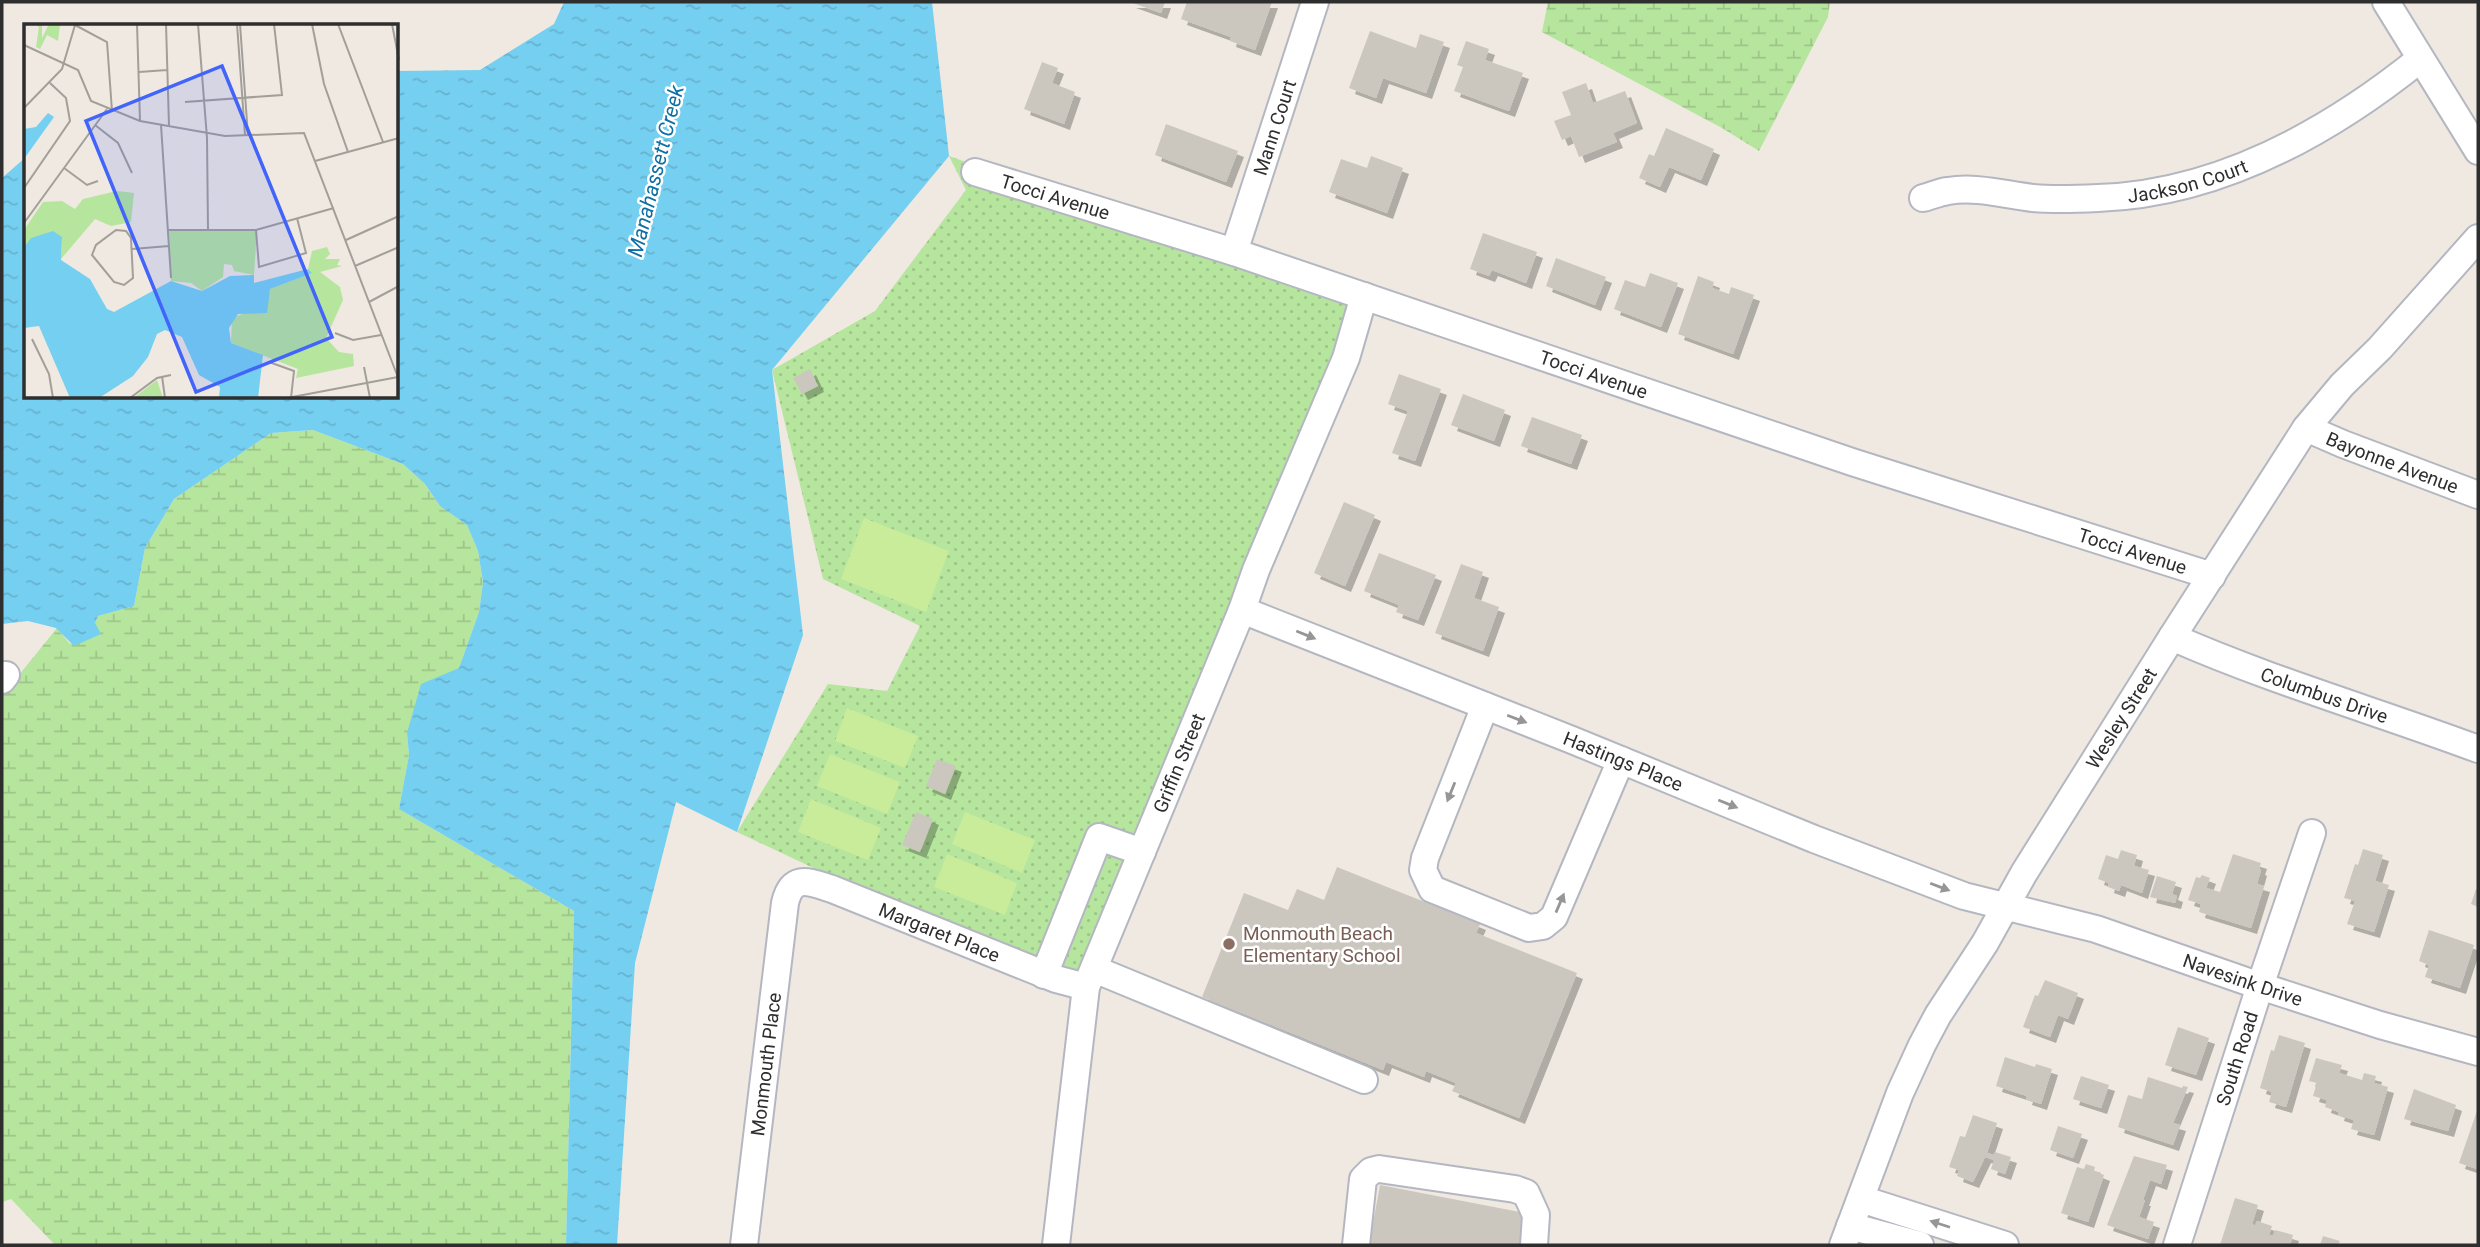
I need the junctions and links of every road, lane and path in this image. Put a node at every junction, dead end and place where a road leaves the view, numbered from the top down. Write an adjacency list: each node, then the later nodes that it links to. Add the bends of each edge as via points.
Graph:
1 (1315, 2): 8 (street, Mann Court)
2 (2386, 2): 3 (street)
3 (2420, 59): 4 (street); 6 (street, Jackson Court, via 2388,85 2295,143 2204,181 2100,198 2036,198 1962,190)
4 (2478, 151)
5 (975, 172): 8 (street, Tocci Avenue)
6 (1923, 198)
7 (2478, 239): 10 (street, Wesley Street)
8 (1234, 252): 9 (street, Tocci Avenue)
9 (1364, 296): 12 (street, Tocci Avenue, via 1852,462); 13 (street, Griffin Street, via 1346,358)
10 (2306, 428): 11 (street, Bayonne Avenue); 12 (street, Wesley Street)
11 (2478, 495)
12 (2212, 576): 14 (street, Wesley Street)
13 (1242, 610): 15 (street, Hastings Place, one-way to 15); 19 (street, Griffin Street)
14 (2172, 637): 16 (street, Columbus Drive); 21 (street, Wesley Street)
15 (1485, 706): 17 (street, Hastings Place, one-way to 17); 17 (street, one-way to 17, via 1423,870 1432,889 1529,928 1543,926 1554,917)
16 (2478, 749)
17 (1620, 760): 21 (street, Hastings Place, one-way to 21, via 1951,891)
18 (2312, 833): 24 (street, South Road)
19 (1142, 852): 22 (street, via 1099,837); 23 (street, Griffin Street)
20 (793, 884): 22 (street, Margaret Place, via 832,889); 29 (street, Monmouth Place, via 785,904)
21 (2006, 906): 24 (street, Navesink Drive, via 2096,929); 27 (street, Wesley Street, via 1922,1045)
22 (1044, 975): 23 (street, Margaret Place)
23 (1090, 978): 26 (street, Margaret Place); 30 (street, Griffin Street)
24 (2260, 986): 25 (street, Navesink Drive); 35 (street, South Road)
25 (2478, 1052)
26 (1364, 1080)
27 (1861, 1199): 28 (street, Wesley Street); 34 (street, one-way to 27)
28 (1846, 1236): 33 (street)
29 (744, 1245)
30 (1056, 1245)
31 (1356, 1245): 32 (street, via 1363,1179 1379,1169 1526,1194 1536,1215)
32 (1534, 1245)
33 (1920, 1245)
34 (2005, 1245)
35 (2177, 1245)

